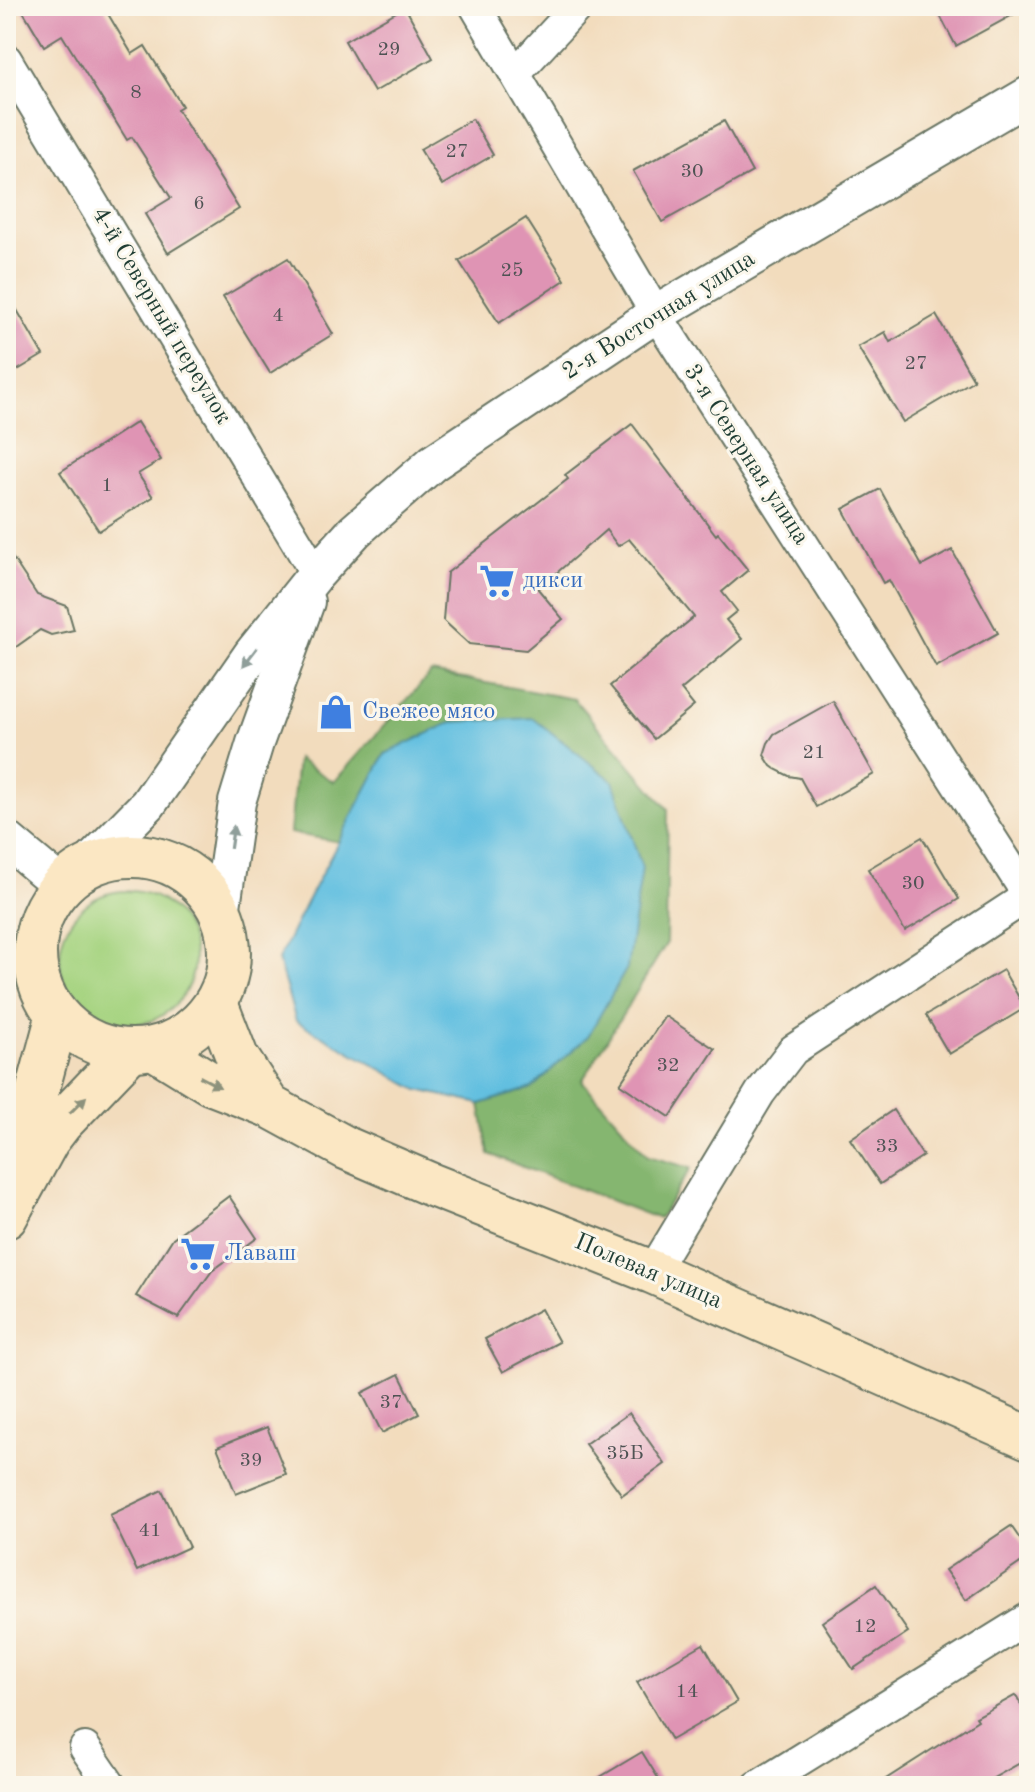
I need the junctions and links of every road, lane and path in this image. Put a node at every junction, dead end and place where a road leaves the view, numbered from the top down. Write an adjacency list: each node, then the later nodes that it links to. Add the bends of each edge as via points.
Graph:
1 (475, 6): 4 (street, 3-я Северная улица)
2 (578, 6): 4 (street)
3 (6, 59): 7 (street, 4-й Северный переулок)
4 (516, 73): 6 (street, 3-я Северная улица)
5 (1029, 95): 6 (street, 2-я Восточная улица)
6 (656, 314): 7 (street, 2-я Восточная улица, via 433,463 355,531); 10 (street, 3-я Северная улица)
7 (316, 574): 9 (street, 2-я Восточная улица, one-way to 9, via 252,654 148,804); 11 (street, 2-я Восточная улица, one-way to 7, via 237,802)
8 (6, 839): 9 (street)
9 (75, 875): 11 (main road, via 119,856 150,857 180,868 204,888); 13 (main road, via 37,926 36,975)
10 (1028, 896): 18 (street, via 793,1050 760,1093)
11 (221, 914): 12 (main road, via 229,960)
12 (216, 1003): 14 (main road, via 190,1032); 15 (main road, Полевая улица, via 237,1057)
13 (57, 1018): 14 (main road, via 89,1042); 16 (main road)
14 (142, 1050): 15 (main road, Полевая улица, one-way to 15); 17 (main road, one-way to 14, via 48,1140 76,1106)
15 (269, 1106): 18 (main road, Полевая улица, via 346,1148)
16 (6, 1207)
17 (6, 1217)
18 (652, 1272): 19 (main road, Полевая улица)
19 (1029, 1438)
20 (1029, 1618): 23 (street)
21 (85, 1748): 22 (street)
22 (111, 1786)
23 (758, 1786)

